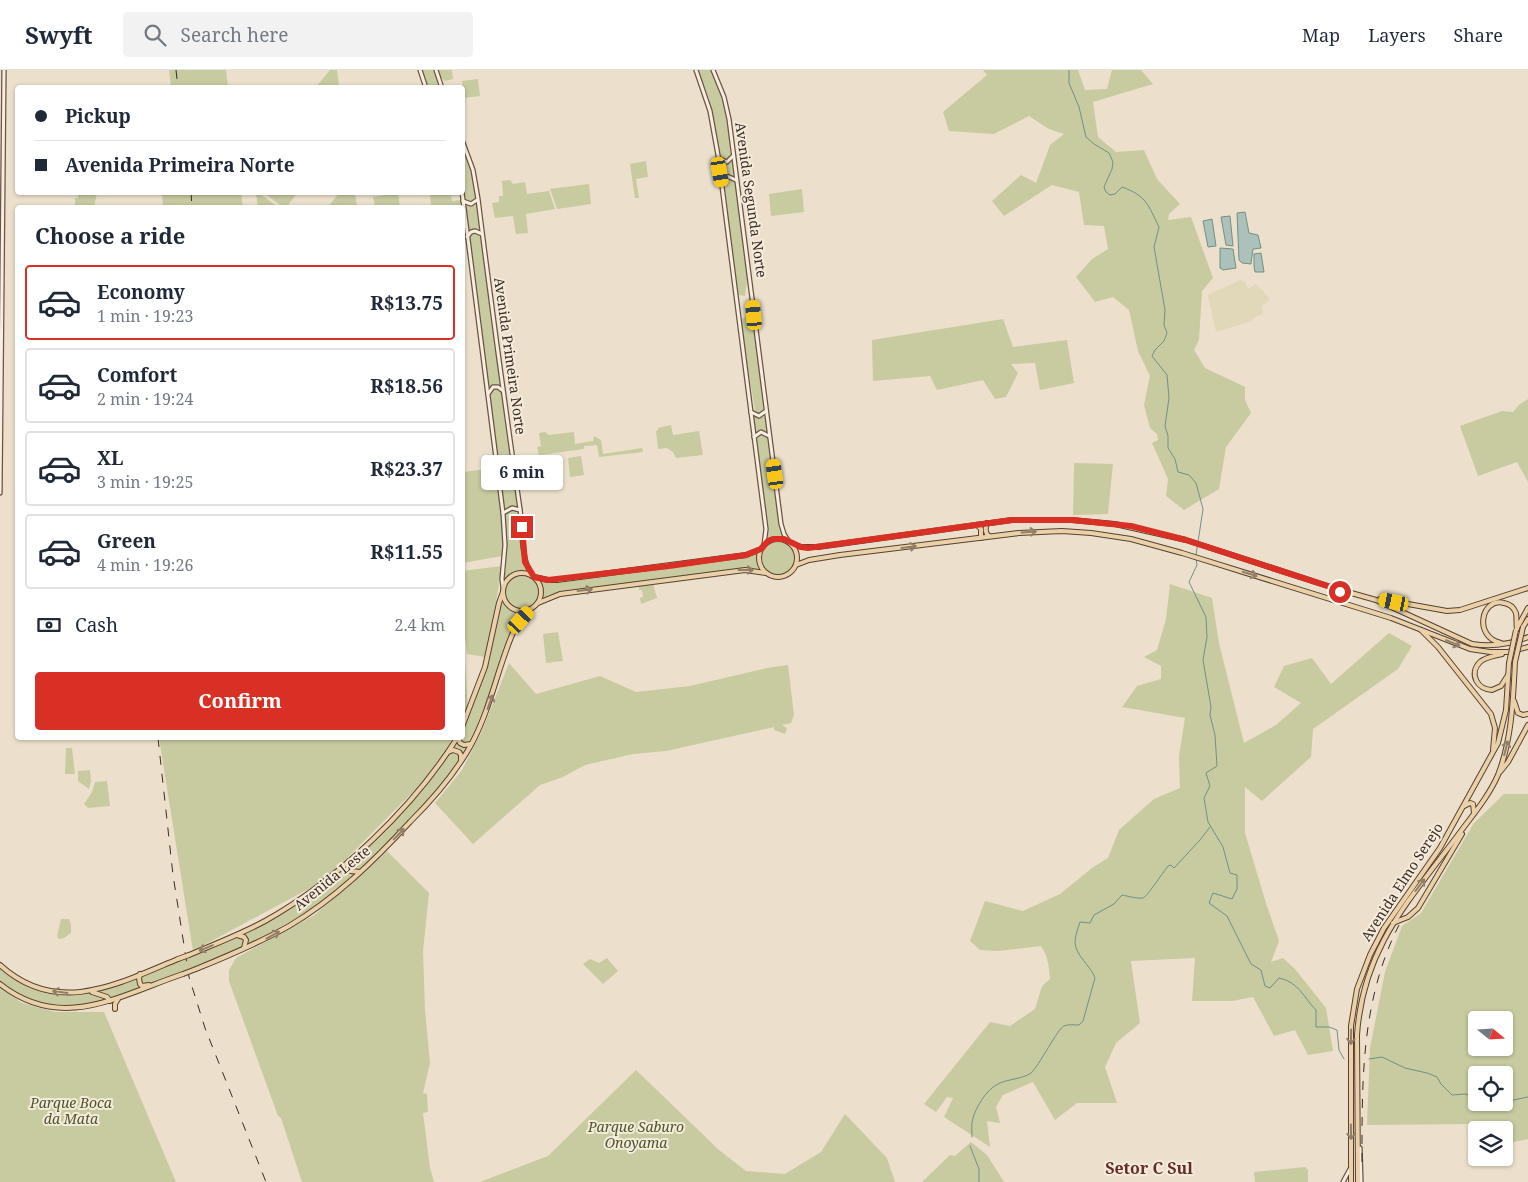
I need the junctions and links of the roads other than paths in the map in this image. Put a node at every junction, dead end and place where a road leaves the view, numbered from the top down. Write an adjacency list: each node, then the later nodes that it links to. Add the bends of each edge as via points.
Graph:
1 (4, 70): 8 (main road)
2 (420, 70): 6 (main road)
3 (436, 70): 7 (main road)
4 (696, 70): 11 (main road, Avenida Segunda Norte, via 710,111)
5 (713, 70): 10 (main road, Avenida Segunda Norte, via 724,97)
6 (425, 85)
7 (441, 85)
8 (2, 110): 12 (main road)
9 (465, 148): 17 (main road, Avenida Primeira Norte)
10 (734, 155): 11 (main road, via 727,162); 13 (main road, Avenida Segunda Norte)
11 (718, 158): 15 (main road, Avenida Segunda Norte)
12 (2, 176): 14 (main road); 20 (main road)
13 (737, 181): 15 (main road, via 727,176); 26 (main road, Avenida Segunda Norte)
14 (0, 182)
15 (721, 182): 27 (main road, Avenida Segunda Norte)
16 (462, 195): 18 (main road, Avenida Primeira Norte)
17 (478, 199): 18 (main road, via 471,204); 22 (main road, Avenida Primeira Norte)
18 (463, 201): 19 (main road, Avenida Primeira Norte)
19 (463, 205)
20 (1, 206): 28 (main road)
21 (465, 219): 23 (main road, Avenida Primeira Norte)
22 (482, 234): 23 (main road, via 475,231); 24 (main road, Avenida Primeira Norte)
23 (467, 237): 25 (main road, Avenida Primeira Norte)
24 (503, 391): 25 (main road, via 493,387); 32 (main road, Avenida Primeira Norte)
25 (487, 395): 33 (main road, Avenida Primeira Norte)
26 (766, 411): 27 (main road, via 759,416); 29 (main road, Avenida Segunda Norte)
27 (750, 412): 30 (main road, Avenida Segunda Norte)
28 (0, 424): 31 (main road)
29 (770, 436): 30 (main road, via 761,432); 41 (main road, Avenida Segunda Norte, via 781,524)
30 (754, 437): 42 (main road, Avenida Segunda Norte, via 766,528)
31 (0, 452): 34 (main road)
32 (512, 460): 33 (main road, via 507,467); 35 (main road, Avenida Primeira Norte)
33 (497, 464): 36 (main road, Avenida Primeira Norte)
34 (0, 494)
35 (520, 510): 36 (main road, via 512,508); 45 (main road, Avenida Primeira Norte, via 525,562)
36 (503, 513): 46 (main road, Avenida Primeira Norte)
37 (987, 523): 38 (main road); 39 (main road, via 986,534); 48 (main road, via 1035,519 1131,526 1186,540)
38 (977, 525): 40 (main road, via 981,529); 41 (main road, via 818,547)
39 (989, 536): 40 (main road); 51 (main road, one-way to 51, via 1045,531 1091,532 1131,538)
40 (980, 538): 43 (main road, one-way to 40, via 832,556)
41 (790, 543): 42 (main road, via 784,539 773,539); 43 (main road, via 797,553)
42 (762, 547): 44 (main road, via 759,560); 45 (main road, via 746,555 666,567 557,580)
43 (796, 565): 44 (main road, via 780,578)
44 (766, 573): 53 (main road, one-way to 44, via 560,594 718,572 750,570)
45 (533, 576): 46 (main road, via 515,574); 53 (main road, via 540,586)
46 (504, 587): 49 (main road)
47 (1528, 588): 52 (main road, via 1460,610 1447,611)
48 (1337, 589): 50 (main road); 51 (main road, via 1339,598)
49 (503, 592): 56 (main road, via 506,603 514,610); 67 (main road, via 485,668)
50 (1349, 592): 52 (main road); 54 (main road, via 1344,595)
51 (1334, 600): 54 (main road)
52 (1376, 600): 61 (main road, via 1472,644)
53 (538, 603): 56 (main road)
54 (1346, 603): 58 (main road)
55 (1528, 608): 59 (main road, Avenida Elmo Serejo)
56 (530, 610): 71 (main road, Avenida Leste, one-way to 56, via 489,706 512,635)
57 (1528, 619): 65 (main road, Avenida Elmo Serejo, bridge, via 1519,640)
58 (1420, 629): 63 (main road, one-way to 63, via 1470,649); 73 (main road, via 1490,714 1495,728)
59 (1516, 630): 61 (main road, via 1515,611 1509,604 1495,603 1484,613 1484,632 1493,641); 64 (main road, Avenida Elmo Serejo, bridge)
60 (1528, 637): 61 (main road)
61 (1505, 644)
62 (1527, 646): 63 (main road)
63 (1508, 652): 64 (main road, via 1482,660 1474,674 1480,686 1492,690 1501,686)
64 (1509, 673): 73 (main road, Avenida Elmo Serejo, via 1504,722)
65 (1514, 694): 66 (main road, via 1518,713); 75 (main road, Avenida Elmo Serejo, one-way to 65, via 1509,733)
66 (1528, 714)
67 (465, 719)
68 (1528, 725): 75 (main road)
69 (457, 740): 72 (main road, Avenida Leste)
70 (459, 740): 71 (main road, via 464,745)
71 (472, 744): 74 (main road, Avenida Leste)
72 (448, 752): 74 (main road, via 459,752); 78 (main road, Avenida Leste, via 413,797)
73 (1492, 755): 76 (main road, Avenida Elmo Serejo)
74 (460, 763): 79 (main road, Avenida Leste, one-way to 74, via 429,803)
75 (1497, 776): 77 (main road, Avenida Elmo Serejo)
76 (1462, 807): 77 (main road, via 1473,804); 91 (main road, Avenida Elmo Serejo, one-way to 91, via 1440,848 1384,928 1357,989 1351,1026)
77 (1474, 814): 80 (main road, Avenida Elmo Serejo, one-way to 77); 80 (main road, via 1418,908 1408,917)
78 (349, 861): 79 (main road, via 351,871); 81 (main road, Avenida Leste, via 288,907)
79 (360, 872): 82 (main road, Avenida Leste, one-way to 79, via 303,917)
80 (1391, 924): 94 (main road, Avenida Elmo Serejo, via 1369,972 1358,1015)
81 (237, 935): 82 (main road, via 246,940); 84 (main road, Avenida Leste, one-way to 84, bridge)
82 (242, 950): 86 (main road, Avenida Leste, bridge)
83 (0, 965): 87 (main road, Avenida Leste, one-way to 83, via 65,993 34,986)
84 (140, 974): 86 (main road, via 141,985); 87 (main road, Avenida Leste)
85 (0, 984): 89 (main road, Avenida Leste, via 30,1000 59,1007 86,1007)
86 (155, 984): 88 (main road, Avenida Leste)
87 (90, 992): 89 (main road)
88 (120, 998): 89 (main road, Avenida Leste); 90 (main road)
89 (110, 1001)
90 (115, 1009)
91 (1351, 1164): 92 (main road); 93 (main road, Avenida Elmo Serejo)
92 (1344, 1182)
93 (1351, 1182)
94 (1359, 1182)

